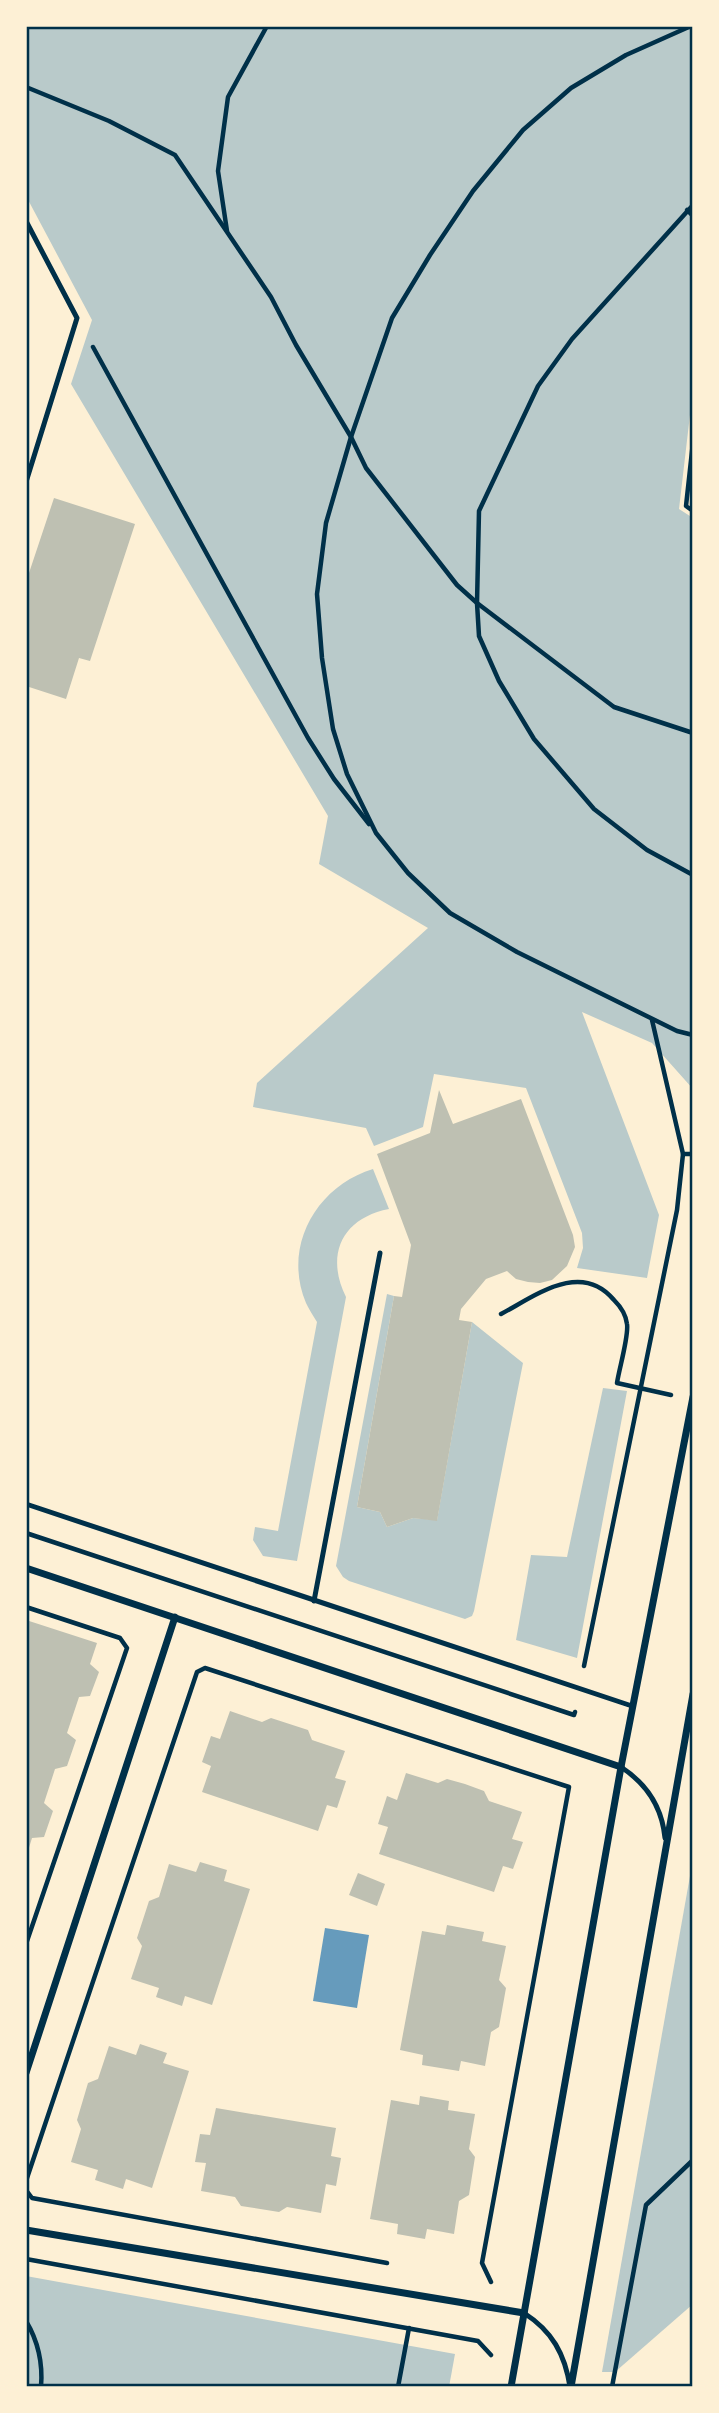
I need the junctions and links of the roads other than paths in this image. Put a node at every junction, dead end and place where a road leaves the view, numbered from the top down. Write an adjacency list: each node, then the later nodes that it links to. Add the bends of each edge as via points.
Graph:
1 (26, 221): 2 (lane, via 77,318)
2 (26, 482)
3 (380, 1254): 7 (lane)
4 (693, 1399): 10 (street)
5 (26, 1504): 7 (lane)
6 (26, 1568): 8 (street)
7 (314, 1601): 10 (lane)
8 (175, 1617): 11 (street); 13 (street)
9 (693, 1694): 12 (street)
10 (632, 1706): 11 (street)
11 (621, 1767): 12 (lane, via 654,1799); 15 (street)
12 (666, 1844): 17 (street)
13 (26, 2073)
14 (26, 2230): 15 (street)
15 (524, 2313): 16 (street); 17 (lane, via 557,2345)
16 (511, 2387)
17 (570, 2387)

